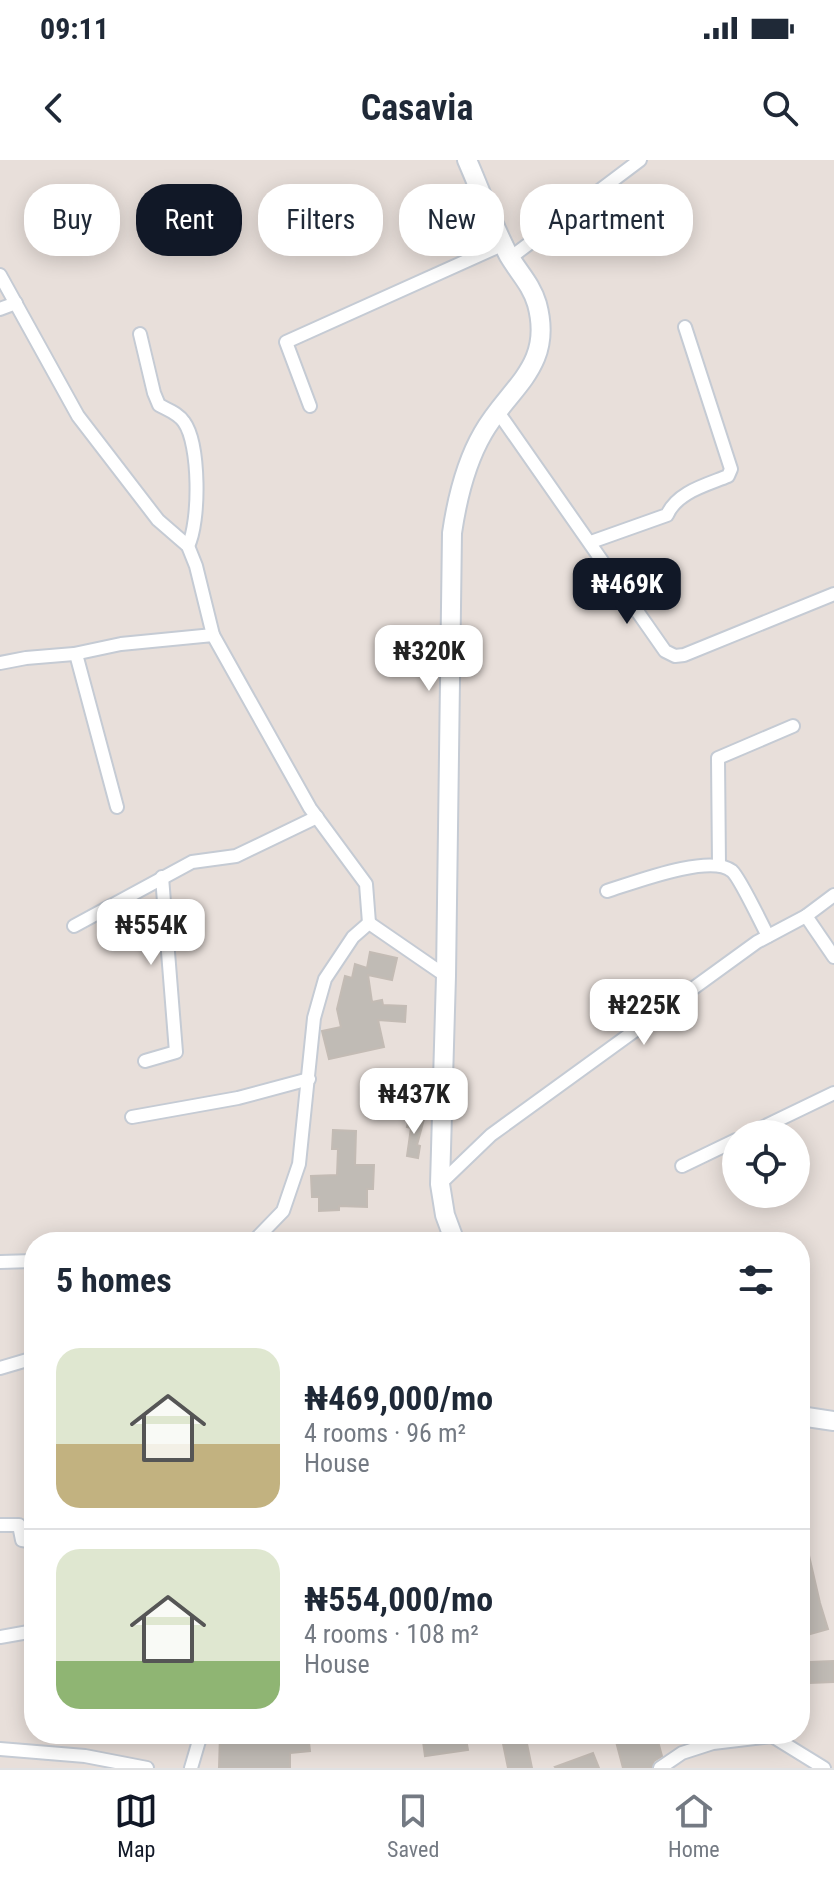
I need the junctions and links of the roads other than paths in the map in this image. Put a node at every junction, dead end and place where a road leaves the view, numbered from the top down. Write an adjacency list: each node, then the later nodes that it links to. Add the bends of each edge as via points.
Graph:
1 (467, 160): 3 (street)
2 (640, 160): 3 (street)
3 (507, 251): 9 (street, via 286,342); 10 (street, via 529,283 541,336 524,380)
4 (0, 275): 5 (street)
5 (16, 303): 6 (street); 12 (street, via 78,416 158,520)
6 (0, 309)
7 (685, 327): 11 (street, via 731,469 728,476 691,491 671,505 667,515)
8 (140, 334): 12 (street, via 159,405 174,412 191,434 196,472)
9 (310, 406)
10 (498, 412): 11 (street); 29 (street, via 466,471 452,533)
11 (591, 542): 13 (street, via 665,651 675,656)
12 (188, 546): 14 (street)
13 (834, 594)
14 (213, 635): 15 (street); 19 (street)
15 (76, 654): 16 (street); 18 (street)
16 (0, 663)
17 (793, 726): 20 (street, via 718,758)
18 (117, 807)
19 (317, 817): 21 (street, via 236,856 192,862); 25 (street, via 366,884)
20 (719, 865): 22 (street, via 672,870); 27 (street, via 733,872)
21 (162, 877): 26 (street); 30 (street, via 176,1052)
22 (607, 891)
23 (834, 895): 24 (street)
24 (806, 916): 27 (street); 28 (street)
25 (369, 923): 29 (street); 31 (street, via 325,979 314,1018)
26 (74, 926)
27 (768, 936): 37 (street, via 491,1135)
28 (834, 957)
29 (446, 976): 37 (street)
30 (145, 1061)
31 (309, 1079): 33 (street); 38 (street, via 299,1164 283,1211)
32 (834, 1093): 34 (street)
33 (132, 1117)
34 (778, 1120)
35 (722, 1147): 36 (street)
36 (682, 1166)
37 (440, 1184): 39 (street)
38 (263, 1232)
39 (451, 1232)
40 (24, 1261): 41 (street)
41 (0, 1262)
42 (24, 1361): 43 (street)
43 (0, 1368)
44 (810, 1417): 45 (street)
45 (834, 1421)
46 (0, 1525): 47 (street, via 19,1525)
47 (24, 1540)
48 (24, 1633): 49 (street)
49 (0, 1637)
50 (198, 1744): 55 (street)
51 (710, 1744): 56 (street)
52 (785, 1744): 57 (street)
53 (0, 1749): 54 (street)
54 (147, 1768)
55 (191, 1768)
56 (660, 1768)
57 (824, 1768)

